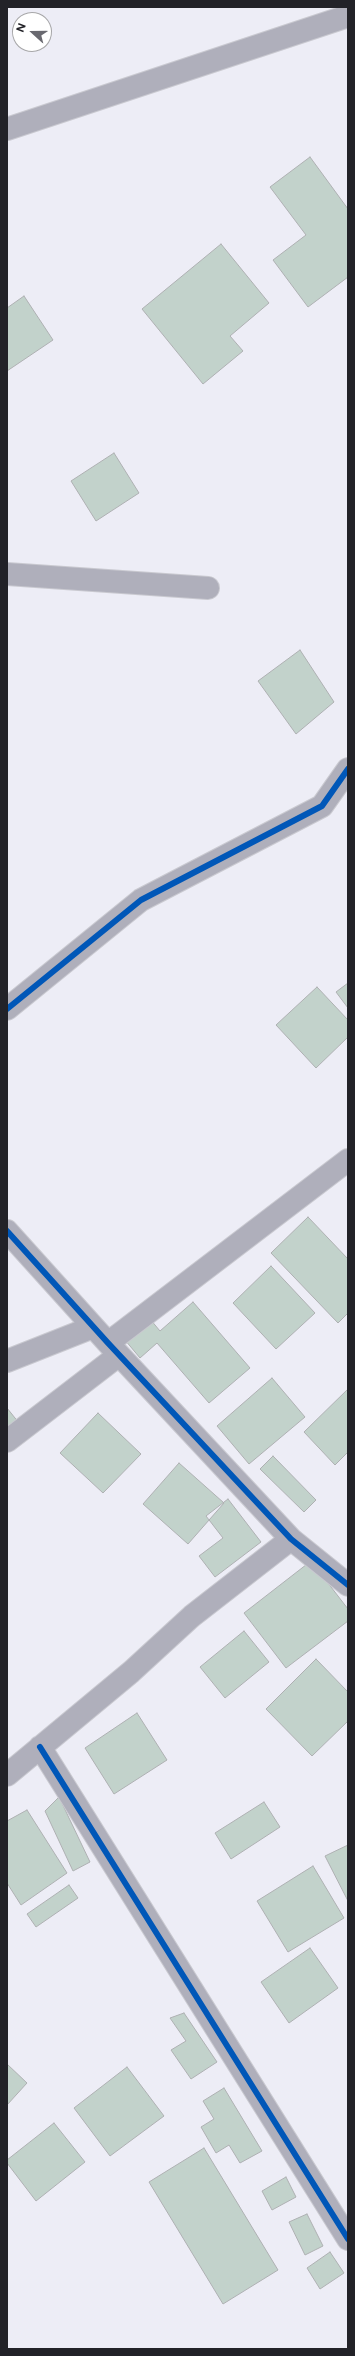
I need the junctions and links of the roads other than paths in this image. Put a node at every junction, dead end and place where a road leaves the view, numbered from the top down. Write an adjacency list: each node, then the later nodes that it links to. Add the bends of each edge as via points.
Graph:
1 (348, 16): 2 (street)
2 (7, 130)
3 (7, 574): 4 (street)
4 (208, 588)
5 (348, 769): 6 (street, via 322,806 140,900)
6 (7, 1009)
7 (348, 1160): 10 (street)
8 (7, 1231): 9 (street)
9 (93, 1327): 10 (street); 11 (street)
10 (113, 1349): 12 (street); 13 (street)
11 (7, 1362)
12 (7, 1441)
13 (291, 1539): 14 (street); 15 (street, via 192,1616 131,1672)
14 (348, 1585)
15 (40, 1747): 16 (street); 17 (street)
16 (7, 1774)
17 (348, 2239)

